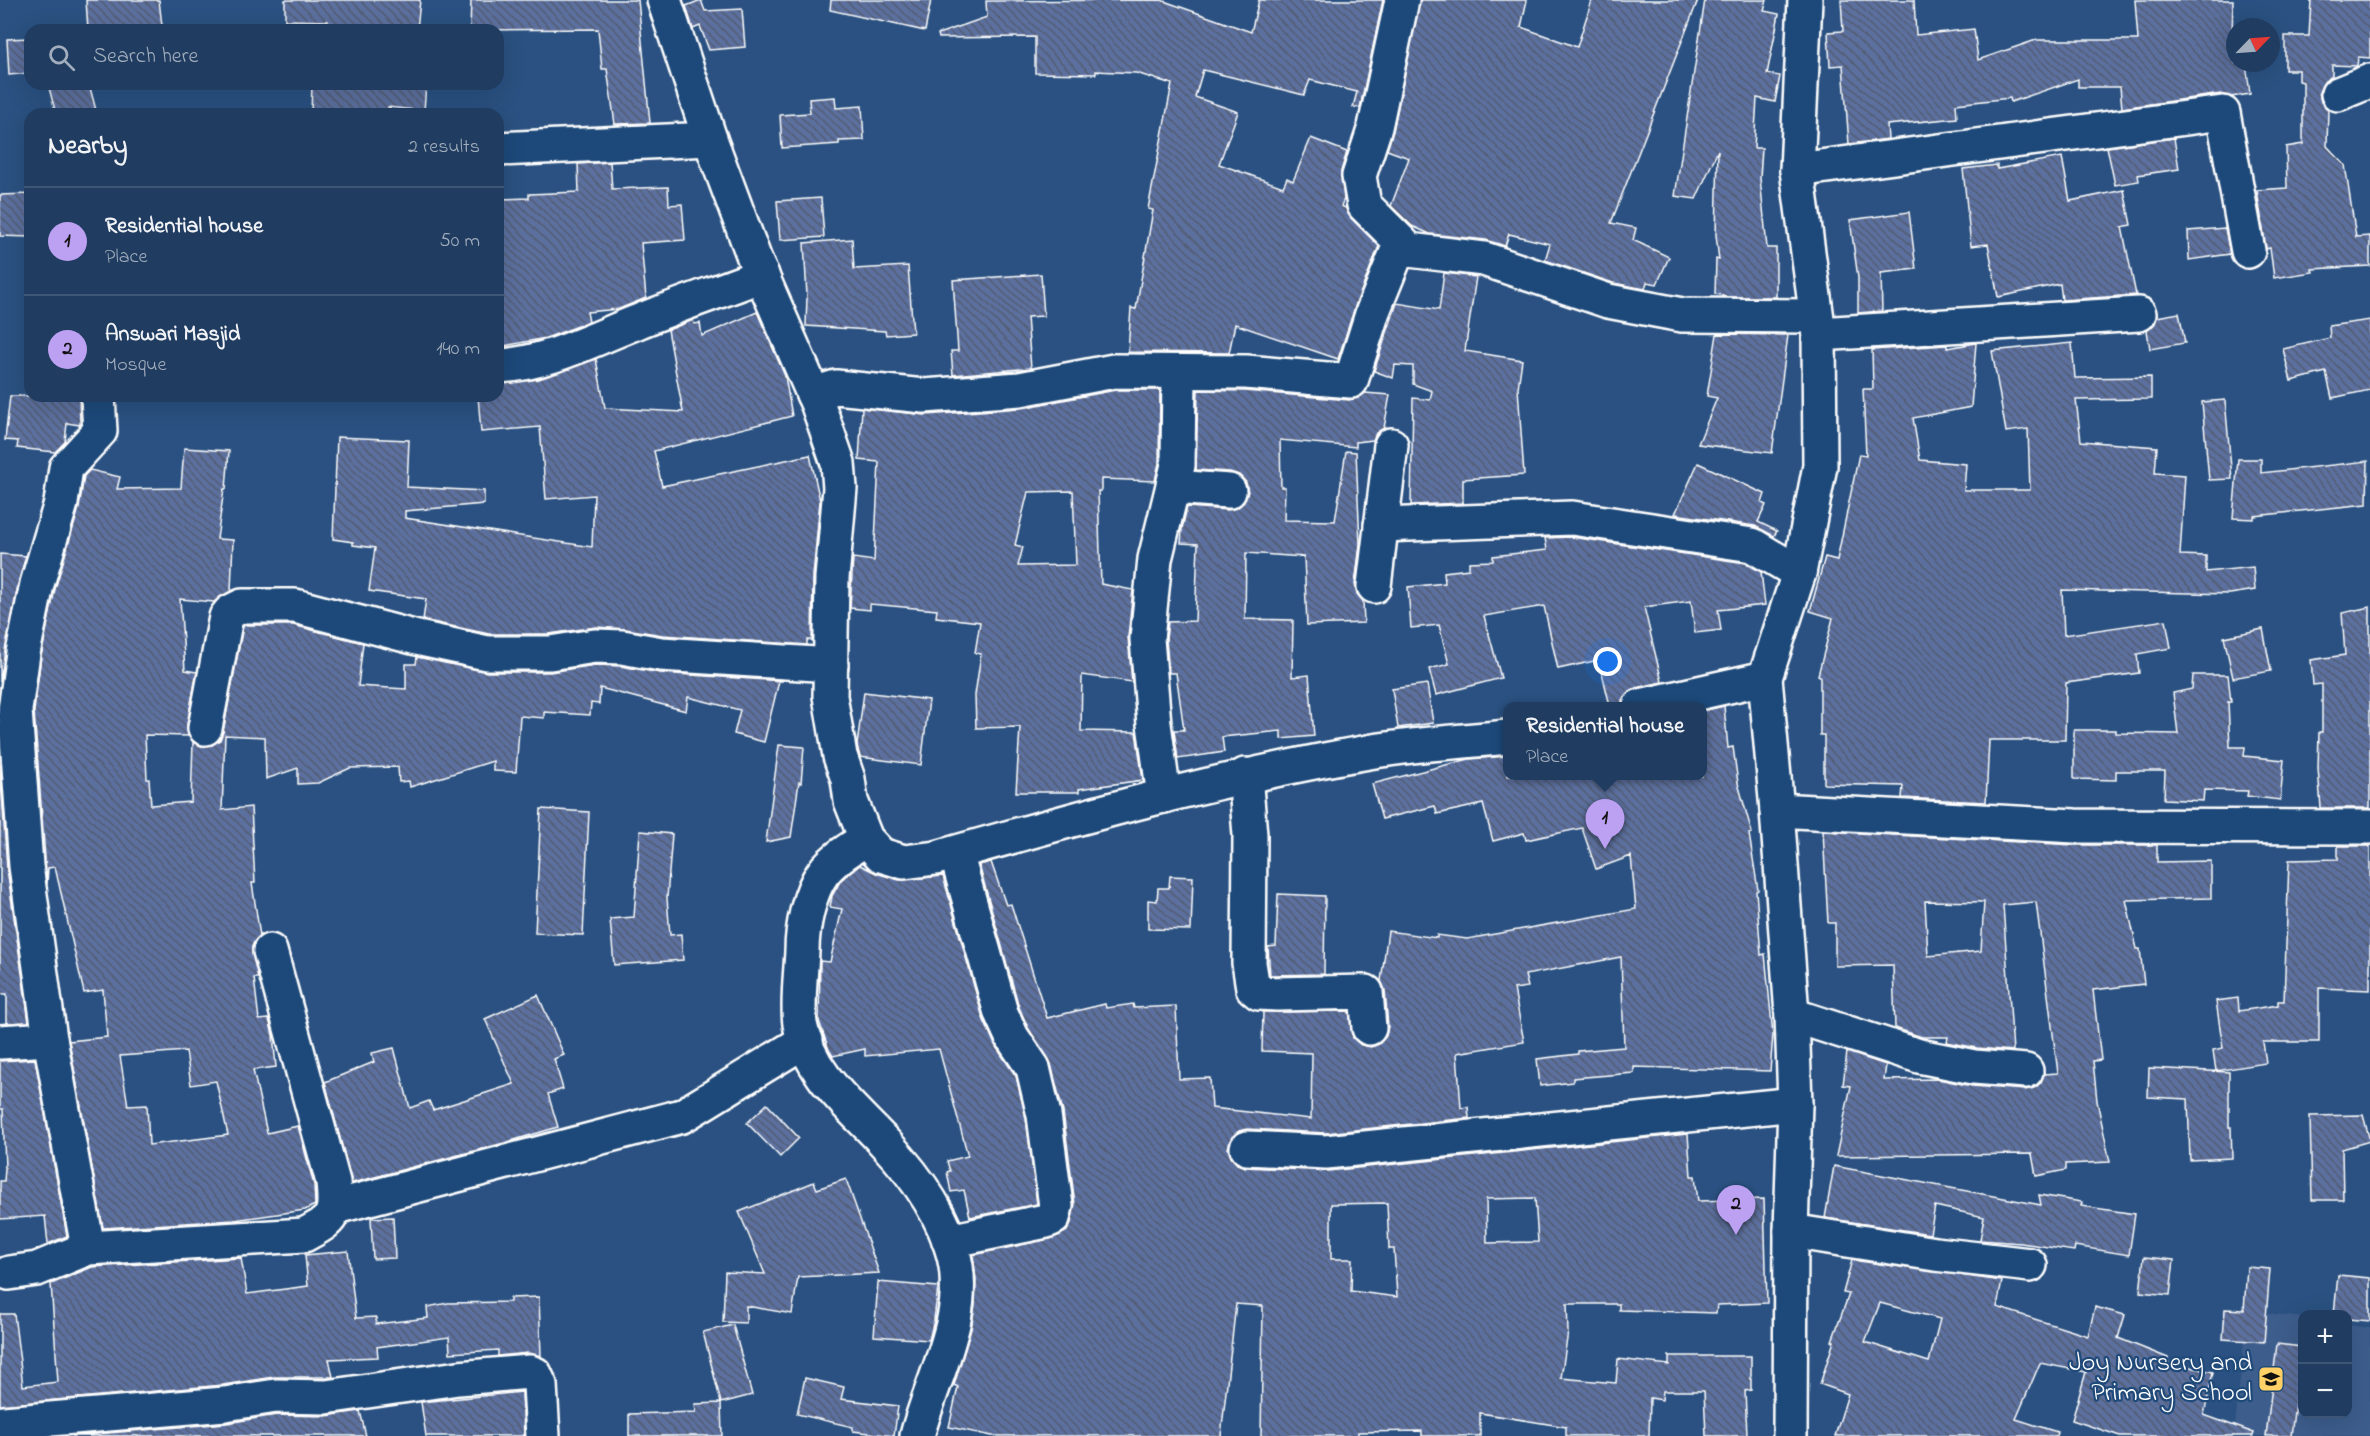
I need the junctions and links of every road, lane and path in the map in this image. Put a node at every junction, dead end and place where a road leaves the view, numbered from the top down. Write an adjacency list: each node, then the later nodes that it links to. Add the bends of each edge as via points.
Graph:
1 (664, 0): 6 (street)
2 (1402, 0): 9 (street, via 1375,127 1359,176 1364,205)
3 (1805, 0): 8 (street)
4 (2370, 81): 5 (street)
5 (2338, 94)
6 (710, 139): 7 (street); 11 (street)
7 (504, 149)
8 (1797, 170): 10 (street, via 2223,113); 13 (street)
9 (1401, 242): 13 (street, via 1409,250 1484,258 1608,301 1682,315); 15 (street, via 1351,381 1246,372)
10 (2248, 250)
11 (762, 275): 14 (street, via 559,353); 16 (street)
12 (2139, 314): 13 (street)
13 (1817, 325): 22 (street, via 1820,466)
14 (504, 365)
15 (1179, 373): 16 (street, via 1114,371 1020,389 924,396 836,387); 19 (street, via 1178,465)
16 (813, 394): 24 (street, via 838,462 840,488 832,578)
17 (98, 402): 26 (street, via 100,432 66,468 61,503)
18 (1391, 445): 21 (street)
19 (1173, 487): 20 (street); 31 (street, via 1155,559 1147,639)
20 (1229, 491)
21 (1381, 525): 22 (street, via 1572,518 1752,545); 23 (street)
22 (1799, 573): 25 (street)
23 (1374, 586)
24 (831, 665): 28 (street, via 595,646 550,653 487,653 295,606 242,606 226,617 220,636); 34 (street, via 830,696 840,756)
25 (1765, 678): 27 (street); 32 (street)
26 (8, 694): 36 (street, via 15,710)
27 (1658, 702)
28 (205, 728)
29 (1503, 738): 30 (street, via 1366,752)
30 (1245, 776): 31 (street); 39 (street, via 1250,835 1249,963 1253,988 1259,993 1277,994 1366,992)
31 (1164, 796): 35 (street)
32 (1777, 810): 33 (street, via 2075,826); 38 (street)
33 (2370, 827)
34 (866, 839): 35 (street, via 881,855 904,862); 41 (street, via 822,874 802,929 800,1023)
35 (956, 853): 48 (street, via 1001,1013 1033,1068 1044,1115 1056,1206 1053,1218 1046,1221)
36 (13, 866): 40 (street)
37 (270, 951): 46 (street, via 333,1182)
38 (1792, 1015): 43 (street, via 1918,1056 1974,1067); 44 (street)
39 (1369, 1028)
40 (50, 1039): 42 (street); 49 (street)
41 (806, 1040): 46 (street, via 682,1116); 48 (street, via 812,1058 835,1092 921,1185)
42 (0, 1042)
43 (2026, 1071)
44 (1795, 1104): 45 (street, via 1326,1152); 47 (street)
45 (1247, 1148)
46 (335, 1207): 49 (street, via 327,1223 304,1235)
47 (1791, 1231): 50 (street); 55 (street)
48 (949, 1241): 54 (street, via 959,1281 957,1306)
49 (88, 1248): 51 (street, via 37,1269)
50 (2030, 1265)
51 (9, 1273)
52 (4, 1423): 53 (street, via 276,1396 326,1397 530,1372 540,1385)
53 (543, 1436)
54 (917, 1436)
55 (1790, 1436)

